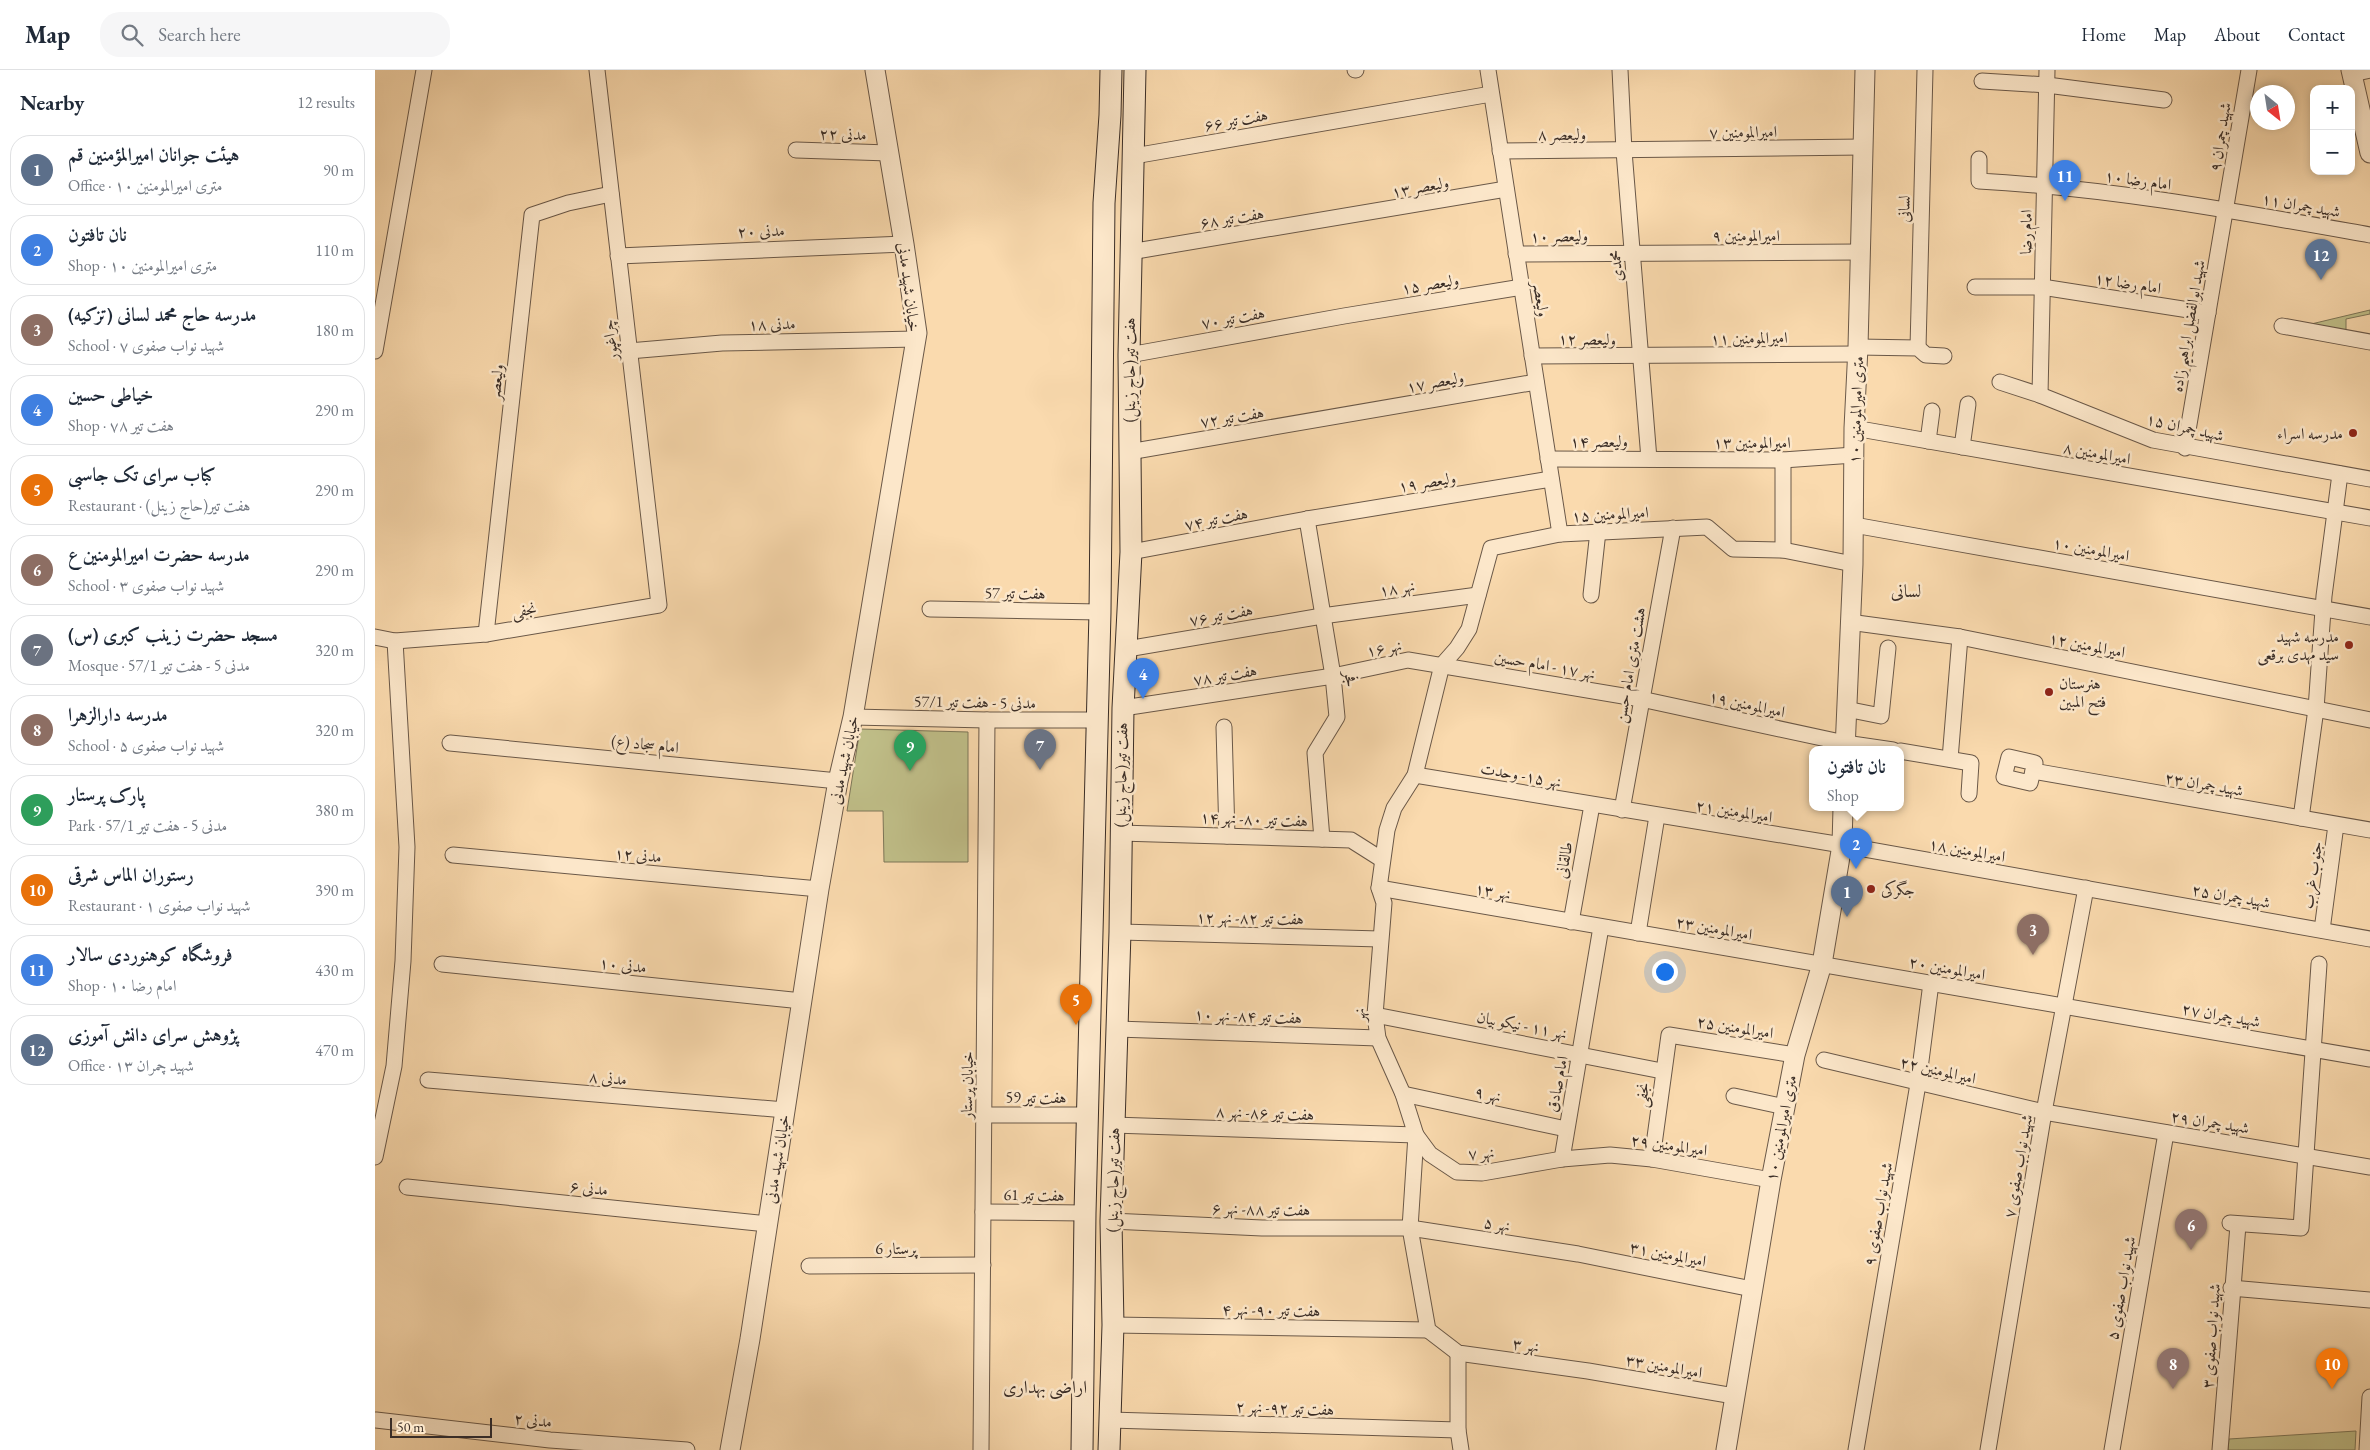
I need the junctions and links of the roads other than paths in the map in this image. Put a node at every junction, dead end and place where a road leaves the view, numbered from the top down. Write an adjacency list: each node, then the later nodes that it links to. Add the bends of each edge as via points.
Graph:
1 (424, 70): 46 (street)
2 (597, 70): 26 (street, چراغپور)
3 (875, 70): 20 (street, خیابان شهید مدنی)
4 (1111, 70): 85 (main road, هفت تیر(حاج زینل), via 1104,204)
5 (1135, 70): 22 (main road, هفت تیر(حاج زینل))
6 (1488, 70): 14 (street, ولیعصر)
7 (1620, 70): 19 (street, محمدی)
8 (1865, 70): 16 (street, ۱۰ متری امیرالمومنین)
9 (1925, 70): 44 (street, لسانی)
10 (2249, 70): 27 (street, شهید چمران ۹)
11 (2357, 71): 21 (street)
12 (2047, 78): 13 (street); 15 (street); 24 (street, امام رضا)
13 (1982, 81)
14 (1491, 94): 18 (street, ولیعصر); 22 (street, هفت تیر ۶۶)
15 (2164, 100)
16 (1863, 147): 19 (street, امیرالمومنین ۷); 33 (street, ۱۰ متری امیرالمومنین)
17 (795, 150): 20 (street, مدنی ۲۲)
18 (1500, 151): 19 (street, ولیعصر ۸); 25 (street, ولیعصر)
19 (1624, 151): 32 (street, محمدی)
20 (889, 153): 30 (street, خیابان شهید مدنی)
21 (2370, 153)
22 (1134, 156): 31 (main road, هفت تیر(حاج زینل))
23 (1979, 159): 24 (street, امام رضا ۱۰, via 1979,181)
24 (2045, 184): 27 (street, امام رضا ۱۰); 38 (street, امام رضا)
25 (1506, 189): 28 (street, ولیعصر ۱۳); 34 (street, ولیعصر)
26 (611, 194): 35 (street, چراغپور); 89 (street, ولیعصر, via 533,215)
27 (2226, 210): 29 (street, شهید چمران ۱۱); 39 (street, شهید ابوالفضل ابراهیم زاده)
28 (1340, 219): 31 (street, هفت تیر ۶۸)
29 (2370, 235)
30 (904, 244): 35 (street, مدنی ۲۰); 42 (street, خیابان شهید مدنی)
31 (1131, 252): 48 (main road, هفت تیر(حاج زینل))
32 (1632, 252): 33 (street, امیرالمومنین ۹); 34 (street, ولیعصر ۱۰); 51 (street, محمدی)
33 (1859, 252): 45 (street, ۱۰ متری امیرالمومنین)
34 (1516, 254): 36 (street, ولیعصر)
35 (618, 256): 47 (street, چراغپور)
36 (1521, 287): 40 (street, ولیعصر ۱۵); 49 (street, ولیعصر)
37 (1975, 287): 38 (street, امام رضا ۱۲)
38 (2042, 287): 39 (street, امام رضا ۱۲); 54 (street, امام رضا)
39 (2208, 313): 61 (street, شهید ابوالفضل ابراهیم زاده)
40 (1344, 316): 48 (street, هفت تیر ۷۰)
41 (2282, 326): 43 (street)
42 (916, 339): 47 (street, مدنی ۱۸, via 722,343); 101 (street, خیابان شهید مدنی)
43 (2370, 342)
44 (1918, 348): 45 (street, امیرالمومنین ۱۱); 50 (street, امیرالمومنین ۱۱, via 1925,355)
45 (1858, 350): 51 (street, امیرالمومنین ۱۱); 58 (street, ۱۰ متری امیرالمومنین)
46 (375, 351)
47 (629, 351): 82 (street, چراغپور)
48 (1129, 355): 62 (main road, هفت تیر(حاج زینل))
49 (1532, 356): 51 (street, ولیعصر ۱۲); 52 (street, ولیعصر)
50 (1944, 356)
51 (1641, 357): 65 (street, محمدی)
52 (1536, 382): 57 (street, ولیعصر ۱۷); 64 (street, ولیعصر)
53 (2000, 382): 54 (street, شهید چمران ۱۵)
54 (2040, 395): 61 (street, شهید چمران ۱۵, via 2153,440)
55 (1968, 404): 60 (street)
56 (1932, 411): 59 (street)
57 (1340, 417): 62 (street, هفت تیر ۷۲)
58 (1854, 428): 59 (street, امیرالمومنین ۸); 63 (street, ۱۰ متری امیرالمومنین)
59 (1927, 441): 60 (street, امیرالمومنین ۸)
60 (1962, 447): 70 (street, امیرالمومنین ۸)
61 (2185, 448): 67 (street, شهید چمران ۱۵)
62 (1129, 452): 78 (main road, هفت تیر(حاج زینل))
63 (1854, 455): 66 (street, امیرالمومنین ۱۳); 73 (street, ۱۰ متری امیرالمومنین)
64 (1548, 459): 65 (street, ولیعصر ۱۴); 68 (street, ولیعصر)
65 (1649, 459): 66 (street, امیرالمومنین ۱۳)
66 (1783, 460): 77 (street)
67 (2341, 474): 69 (street, شهید چمران ۱۵); 70 (street)
68 (1551, 479): 72 (street, ولیعصر ۱۹); 76 (street, ولیعصر)
69 (2370, 479)
70 (2335, 512): 71 (street, امیرالمومنین ۸); 83 (street)
71 (2370, 518)
72 (1307, 519): 78 (street, هفت تیر ۷۴); 86 (street, فجر)
73 (1854, 525): 79 (street, ۱۰ متری امیرالمومنین); 83 (street, امیرالمومنین ۱۰)
74 (1673, 528): 75 (street, امیرالمومنین ۱۵); 77 (street, امیرالمومنین ۱۵, via 1707,527 1733,548); 97 (street, هشت متری امام حسن)
75 (1598, 531): 76 (street, امیرالمومنین ۱۵); 81 (street)
76 (1560, 534): 80 (street, امیرالمومنین ۱۵, via 1491,548)
77 (1783, 550): 79 (street, امیرالمومنین ۱۵)
78 (1131, 552): 94 (main road, هفت تیر(حاج زینل))
79 (1853, 564): 88 (street, ۱۰ متری امیرالمومنین)
80 (1477, 595): 86 (street, نهر ۱۸); 95 (street, امیرالمومنین ۱۵, via 1469,629)
81 (1591, 595)
82 (659, 605): 89 (street, نجفی)
83 (2322, 608): 87 (street, امیرالمومنین ۱۰); 100 (street)
84 (929, 609): 85 (street, هفت تیر 57)
85 (1100, 612): 103 (main road, هفت تیر(حاج زینل))
86 (1322, 616): 94 (street, هفت تیر ۷۶); 96 (street, فجر)
87 (2370, 617)
88 (1849, 622): 91 (street, امیرالمومنین ۱۲); 99 (street, ۱۰ متری امیرالمومنین)
89 (486, 634): 92 (street, نجفی)
90 (375, 637): 92 (street, نجفی)
91 (1960, 638): 100 (street, امیرالمومنین ۱۲); 109 (street)
92 (395, 641): 167 (street, via 407,847 403,961 394,1066)
93 (1887, 648): 99 (street, via 1881,716)
94 (1127, 649): 98 (main road, هفت تیر(حاج زینل))
95 (1442, 665): 96 (street, نهر ۱۶, via 1408,660); 97 (street, نهر ۱۷ - امام حسین); 111 (street, نهر)
96 (1333, 676): 98 (street, هفت تیر ۷۸); 123 (street, فجر, via 1337,717 1315,752)
97 (1641, 699): 107 (street, امیرالمومنین ۱۹); 115 (street, هشت متری امام حسن)
98 (1123, 708): 121 (main road, هفت تیر(حاج زینل))
99 (1846, 710): 107 (street, ۱۰ متری امیرالمومنین)
100 (2316, 710): 104 (street, امیرالمومنین ۱۲); 118 (street)
101 (853, 717): 102 (street, مدنی 5 - هفت تیر 57/1); 112 (street, خیابان شهید مدنی)
102 (987, 720): 103 (street, مدنی 5 - هفت تیر 57/1); 160 (street, خیابان پرستار)
103 (1096, 720): 161 (main road, هفت تیر(حاج زینل))
104 (2370, 720)
105 (1224, 727): 122 (street)
106 (450, 743): 112 (street, امام سجاد (ع))
107 (1845, 746)
108 (1904, 752): 109 (street)
109 (1950, 759): 113 (street, via 1971,763)
110 (2033, 772): 118 (street, شهید چمران ۲۳)
111 (1415, 775): 114 (street, نهر ۱۵- وحدت); 126 (street, نهر, via 1394,808)
112 (838, 781): 129 (street, خیابان شهید مدنی)
113 (1969, 794)
114 (1592, 805): 115 (street, نهر ۱۵- وحدت); 130 (street, طالقانی)
115 (1622, 810): 117 (street, امیرالمومنین ۲۱)
116 (1843, 811): 124 (street, ۱۰ متری امیرالمومنین)
117 (1657, 816): 124 (street, امیرالمومنین ۲۱); 134 (street)
118 (2301, 818): 119 (street, شهید چمران ۲۳)
119 (2336, 825): 120 (street, شهید چمران ۲۳); 132 (street, جنوب غرب)
120 (2370, 830)
121 (1120, 833): 122 (street, هفت تیر ۸۰- نهر ۱۴); 133 (main road, هفت تیر(حاج زینل))
122 (1227, 836): 123 (street, هفت تیر ۸۰- نهر ۱۴)
123 (1322, 839): 126 (street, هفت تیر ۸۰- نهر ۱۴, via 1351,840)
124 (1842, 845): 128 (street, امیرالمومنین ۱۸); 138 (street, ۱۰ متری امیرالمومنین)
125 (453, 855): 129 (street, مدنی ۱۲)
126 (1381, 858): 127 (street, نهر)
127 (1379, 888): 130 (street, نهر ۱۳); 136 (street, نهر, via 1384,903)
128 (2086, 888): 132 (street, شهید چمران ۲۵); 142 (street, شهید نواب صفوی ۷)
129 (819, 889): 141 (street, خیابان شهید مدنی)
130 (1571, 922): 131 (street, نهر ۱۳)
131 (1601, 928): 134 (street, امیرالمومنین ۲۳); 148 (street, امام صادق)
132 (2322, 930): 135 (street, شهید چمران ۲۵)
133 (1120, 932): 136 (street, هفت تیر ۸۲- نهر ۱۲); 144 (main road, هفت تیر(حاج زینل))
134 (1637, 933): 138 (street, امیرالمومنین ۲۳)
135 (2370, 938)
136 (1380, 939): 143 (street, نهر)
137 (442, 964): 141 (street, مدنی ۱۰)
138 (1822, 964): 140 (street, امیرالمومنین ۲۰); 149 (street, ۱۰ متری امیرالمومنین)
139 (2319, 964): 147 (street)
140 (1931, 983): 142 (street, امیرالمومنین ۲۰); 154 (street, شهید نواب صفوی ۹)
141 (802, 1001): 158 (street, خیابان شهید مدنی)
142 (2065, 1006): 147 (street, شهید چمران ۲۷); 159 (street, شهید نواب صفوی ۷)
143 (1375, 1015): 146 (street, نهر); 148 (street, نهر ۱۱ - نیکو بیان)
144 (1117, 1029): 146 (street, هفت تیر ۸۴- نهر ۱۰); 162 (main road, هفت تیر(حاج زینل))
145 (1669, 1035): 149 (street, امیرالمومنین ۲۵); 152 (street, نجفی)
146 (1378, 1038): 155 (street, نهر)
147 (2313, 1049): 150 (street, شهید چمران ۲۷); 166 (street)
148 (1581, 1054): 152 (street, نهر ۱۱ - نیکو بیان); 163 (street, امام صادق)
149 (1795, 1055): 157 (street, ۱۰ متری امیرالمومنین)
150 (2370, 1059)
151 (1824, 1060): 154 (street, امیرالمومنین ۲۲)
152 (1663, 1071): 169 (street, نجفی)
153 (427, 1080): 158 (street, مدنی ۸)
154 (1918, 1084): 159 (street, امیرالمومنین ۲۲); 200 (street, شهید نواب صفوی ۹)
155 (1403, 1094): 163 (street, نهر ۹); 165 (street, نهر)
156 (1734, 1096): 157 (street)
157 (1785, 1107): 171 (street, ۱۰ متری امیرالمومنین)
158 (785, 1110): 176 (street, خیابان شهید مدنی)
159 (2044, 1112): 164 (street, شهید چمران ۲۹); 201 (street, شهید نواب صفوی ۷)
160 (984, 1115): 161 (street, هفت تیر 59); 173 (street, خیابان پرستار)
161 (1088, 1115): 174 (main road, هفت تیر(حاج زینل))
162 (1113, 1125): 165 (street, هفت تیر ۸۶- نهر ۸); 175 (main road, هفت تیر(حاج زینل))
163 (1566, 1129): 168 (street, امام صادق)
164 (2165, 1133): 166 (street, شهید چمران ۲۹); 202 (street, شهید نواب صفوی ۵)
165 (1416, 1135): 168 (street, نهر ۷, via 1430,1154 1457,1172 1482,1173); 177 (street, نهر)
166 (2304, 1155): 170 (street, شهید چمران ۲۹); 181 (street, شهید نواب صفوی ۳, via 2301,1228 2234,1224)
167 (375, 1157)
168 (1562, 1159): 169 (street, امیرالمومنین ۲۹, via 1610,1155)
169 (1652, 1159): 171 (street, امیرالمومنین ۲۹)
170 (2370, 1167)
171 (1771, 1180): 182 (street, ۱۰ متری امیرالمومنین)
172 (407, 1187): 176 (street, مدنی ۶)
173 (983, 1212): 174 (street, هفت تیر 61); 179 (street, خیابان پرستار)
174 (1085, 1213): 196 (main road, هفت تیر(حاج زینل))
175 (1111, 1221): 177 (street, هفت تیر ۸۸- نهر ۶, via 1262,1228); 184 (main road, هفت تیر(حاج زینل))
176 (768, 1224): 194 (street, خیابان شهید مدنی)
177 (1411, 1228): 178 (street, نهر ۵); 185 (street, نهر)
178 (1578, 1254): 182 (street, امیرالمومنین ۳۱)
179 (983, 1265): 180 (street, پرستار 6); 195 (street, خیابان پرستار)
180 (809, 1266)
181 (2231, 1288): 183 (street); 203 (street, شهید نواب صفوی ۳)
182 (1752, 1289): 188 (street, ۱۰ متری امیرالمومنین)
183 (2370, 1300)
184 (1113, 1325): 185 (street, هفت تیر ۹۰- نهر ۴); 191 (main road, هفت تیر(حاج زینل))
185 (1428, 1330): 186 (street)
186 (1458, 1353): 187 (street, نهر ۳); 192 (street)
187 (1588, 1371): 188 (street, امیرالمومنین ۳۳)
188 (1734, 1396): 199 (street, ۱۰ متری امیرالمومنین)
189 (2370, 1397): 204 (street)
190 (376, 1420): 193 (street, مدنی ۲, via 550,1440)
191 (1111, 1420): 192 (street, هفت تیر ۹۲- نهر ۲); 197 (main road, هفت تیر(حاج زینل))
192 (1458, 1430): 198 (street)
193 (687, 1450)
194 (730, 1450)
195 (981, 1450)
196 (1082, 1450)
197 (1109, 1450)
198 (1461, 1450)
199 (1726, 1450)
200 (1857, 1450)
201 (1988, 1450)
202 (2111, 1450)
203 (2220, 1450)
204 (2367, 1450)

